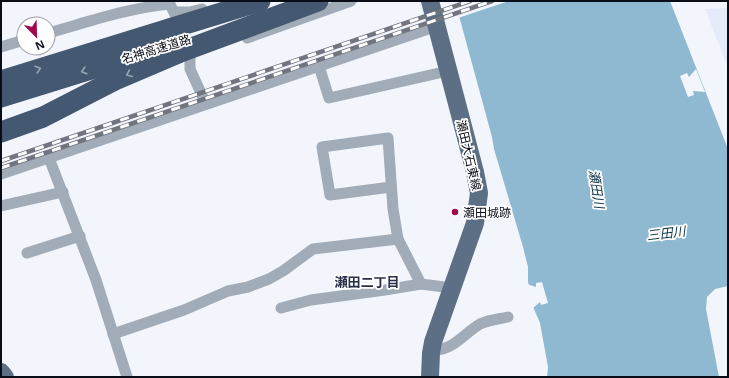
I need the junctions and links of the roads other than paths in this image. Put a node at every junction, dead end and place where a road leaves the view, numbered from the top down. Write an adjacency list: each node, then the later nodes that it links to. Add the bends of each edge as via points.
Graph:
1 (227, 1): 8 (street, via 190,12)
2 (260, 1): 8 (highway, 名神高速道路, bridge)
3 (310, 1): 8 (highway, 名神高速道路)
4 (318, 1): 8 (highway, bridge)
5 (351, 1): 8 (street, via 270,30)
6 (430, 1): 7 (main road, 瀬田大石東線)
7 (437, 26): 12 (street); 13 (main road, 瀬田大石東線)
8 (175, 28): 9 (street, via 148,6); 14 (highway, 名神高速道路, one-way to 8); 15 (highway, 名神高速道路, one-way to 15); 16 (street); 17 (highway, one-way to 17, via 117,78 43,117)
9 (56, 31)
10 (16, 42): 11 (street)
11 (1, 46)
12 (319, 66): 13 (street, via 329,98); 16 (street)
13 (448, 71): 27 (main road, 瀬田大石東線, via 479,193 475,223)
14 (1, 81)
15 (1, 97)
16 (206, 104): 18 (street)
17 (1, 132)
18 (49, 158): 19 (street); 21 (street)
19 (1, 174)
20 (391, 187): 20 (street, via 388,138 322,147 330,195); 24 (street)
21 (62, 192): 22 (street); 23 (street)
22 (1, 206)
23 (80, 236): 25 (street); 30 (street, via 104,301)
24 (398, 239): 26 (street); 30 (street, via 313,249 269,279 228,291 184,310)
25 (27, 253)
26 (421, 284): 27 (street); 28 (street, via 311,300)
27 (452, 288): 31 (main road, 瀬田大石東線)
28 (281, 308)
29 (508, 317): 31 (street, via 483,323 455,344 438,351)
30 (113, 334): 34 (street)
31 (431, 350): 35 (main road, 瀬田大石東線)
32 (1, 372): 33 (main road)
33 (5, 377)
34 (127, 377)
35 (430, 377)

